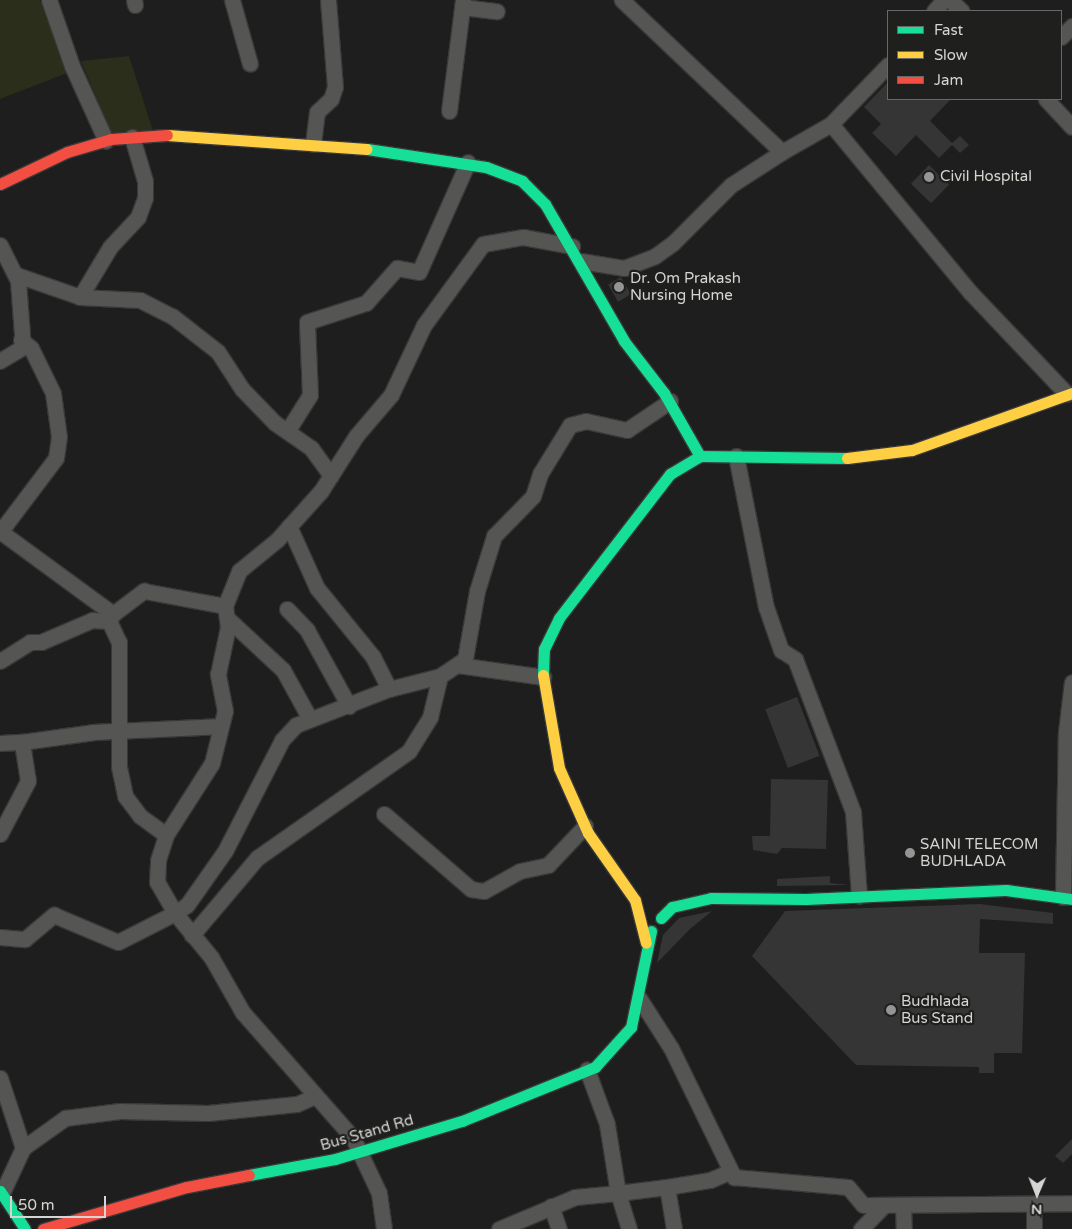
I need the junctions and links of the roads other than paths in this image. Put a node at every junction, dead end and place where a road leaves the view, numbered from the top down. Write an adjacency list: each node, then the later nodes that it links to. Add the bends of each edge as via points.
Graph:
1 (49, 0): 20 (street, via 72,66)
2 (232, 0): 13 (street)
3 (328, 0): 21 (street, via 334,87 331,99 317,112)
4 (622, 0): 22 (street)
5 (944, 0): 8 (street)
6 (950, 0): 9 (street)
7 (463, 3): 10 (street); 16 (street)
8 (935, 10)
9 (961, 10)
10 (497, 11)
11 (1072, 26): 12 (street)
12 (1062, 36)
13 (250, 64)
14 (887, 66): 17 (street)
15 (1047, 100): 18 (street)
16 (449, 111)
17 (831, 124): 22 (street); 32 (street, via 971,293)
18 (1072, 127)
19 (132, 137): 20 (street); 21 (street, via 225,135); 29 (street, via 145,181 145,198 138,217 110,247)
20 (106, 141): 24 (street, via 67,152)
21 (313, 144): 23 (street)
22 (782, 152): 27 (street, via 731,185 674,243 654,256 624,268)
23 (468, 162): 26 (street, via 522,181 545,204); 34 (street, via 419,272 397,268 366,303 306,322 310,394)
24 (0, 184)
25 (0, 245): 28 (street)
26 (572, 246): 27 (street); 37 (street, via 523,237 484,244 438,302 392,395 356,436)
27 (581, 261): 33 (street, via 624,341)
28 (16, 275): 29 (street); 30 (street)
29 (80, 297): 34 (street, via 140,300 172,316 218,352 242,389)
30 (21, 340): 31 (street, via 23,347); 39 (street, via 31,348 53,394 59,437 56,458)
31 (0, 361)
32 (1069, 394): 36 (street, via 912,450 859,458)
33 (670, 402): 35 (street); 44 (street, via 627,430 586,421 570,425 540,474 533,496 494,536 477,591 469,648)
34 (288, 430): 37 (street, via 311,448)
35 (700, 456): 36 (street); 46 (street, via 665,479 577,591 544,649)
36 (736, 456): 59 (street, via 766,607 781,650 795,659 853,812)
37 (331, 476): 38 (street)
38 (290, 526): 41 (street, via 239,571); 48 (street, via 317,588 373,657)
39 (0, 532): 42 (street)
40 (287, 609): 49 (street, via 306,630)
41 (226, 612): 42 (street, via 144,591); 50 (street, via 283,670); 51 (street, via 218,674 225,711)
42 (111, 617): 43 (street, via 92,620 40,642 30,642); 52 (street, via 119,642)
43 (0, 662)
44 (458, 666): 45 (street); 46 (street)
45 (440, 676): 48 (street); 66 (street, via 430,717 409,752 257,858)
46 (543, 677): 56 (street, via 559,768)
47 (1072, 682): 60 (street, via 1066,732)
48 (389, 688): 49 (street)
49 (349, 706): 50 (street)
50 (310, 719): 63 (street, via 296,725 282,740 225,852 187,906)
51 (220, 726): 52 (street); 58 (street, via 203,782)
52 (119, 733): 53 (street); 58 (street, via 119,767 125,796 140,816)
53 (22, 742): 54 (street); 57 (street, via 28,781)
54 (0, 743)
55 (384, 814): 56 (street, via 471,889 484,891 520,871 548,864)
56 (585, 826): 61 (street)
57 (0, 834)
58 (166, 835): 63 (street, via 157,882)
59 (859, 896): 60 (street, via 1006,890); 62 (street, via 711,898)
60 (1067, 898)
61 (635, 900): 62 (street); 64 (street)
62 (655, 912): 64 (street); 65 (street)
63 (175, 913): 66 (street); 67 (street, via 118,942 54,915 25,939)
64 (640, 921): 65 (street); 68 (street)
65 (652, 929): 68 (street)
66 (192, 935): 72 (street, via 212,956 243,1013)
67 (0, 937)
68 (646, 943): 69 (street, Bus Stand Rd)
69 (639, 998): 70 (street, Bus Stand Rd, via 631,1027 615,1050); 75 (street, via 671,1048)
70 (587, 1070): 74 (street, Bus Stand Rd, via 462,1121); 78 (street, via 607,1124)
71 (0, 1078): 73 (street)
72 (315, 1096): 73 (street, via 297,1104 208,1113 120,1111 65,1118); 74 (street, via 353,1138)
73 (23, 1148): 77 (street)
74 (357, 1152): 86 (street, Bus Stand Rd, via 187,1187); 87 (street, via 379,1193)
75 (729, 1172): 76 (street, via 710,1180); 82 (street, via 734,1177 848,1187 863,1205)
76 (667, 1187): 78 (street); 91 (street)
77 (1, 1192): 85 (street)
78 (618, 1194): 81 (street, via 575,1197); 90 (street)
79 (1072, 1203): 80 (street)
80 (1034, 1204): 83 (street); 94 (street)
81 (551, 1206): 84 (street); 89 (street)
82 (883, 1206): 83 (street); 92 (street)
83 (903, 1206): 93 (street)
84 (527, 1223): 88 (street)
85 (26, 1229)
86 (43, 1229)
87 (384, 1229)
88 (498, 1229)
89 (559, 1229)
90 (628, 1229)
91 (674, 1229)
92 (861, 1229)
93 (904, 1229)
94 (1034, 1229)

